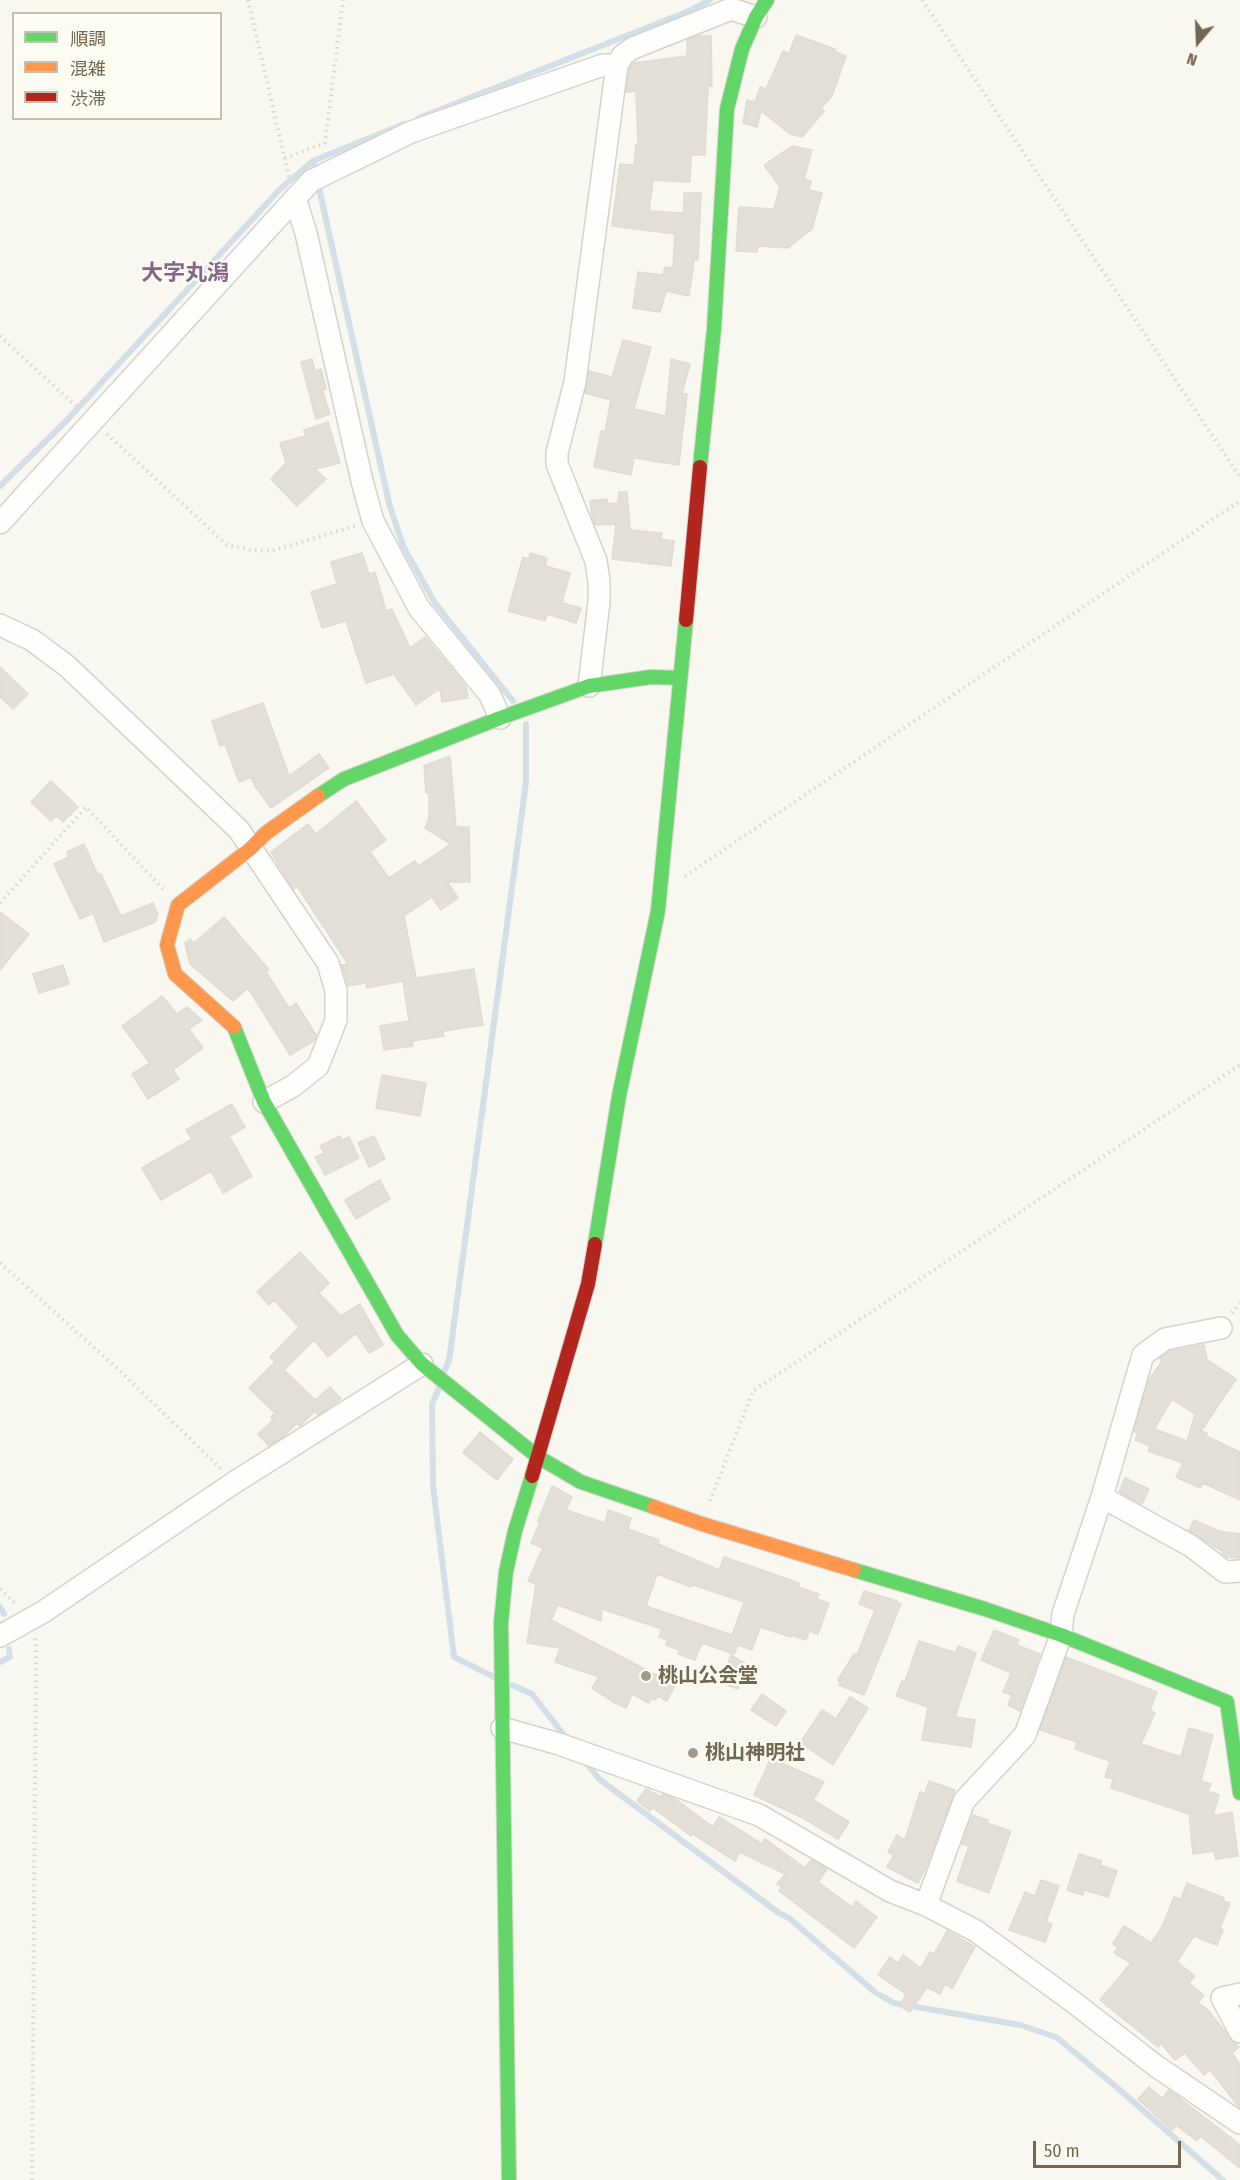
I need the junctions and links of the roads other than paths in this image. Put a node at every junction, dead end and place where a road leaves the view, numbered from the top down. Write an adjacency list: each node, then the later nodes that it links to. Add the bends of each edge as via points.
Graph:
1 (762, 9): 2 (street, via 731,9 633,48); 6 (street, via 735,72 728,109 714,328)
2 (617, 64): 3 (street, via 603,65 411,132 311,181); 7 (street, via 575,382 557,453 557,464 596,561 599,580 600,602)
3 (295, 198): 4 (street); 8 (street, via 373,520 418,608 490,695)
4 (0, 524)
5 (0, 625): 9 (street, via 32,640 67,666 239,830)
6 (680, 678): 7 (street, via 651,677); 13 (street, via 658,911 619,1096 588,1284)
7 (589, 686): 8 (street)
8 (500, 718): 9 (street, via 344,779 266,833)
9 (250, 849): 10 (street, via 328,963 336,991 336,1020 318,1065 293,1086); 10 (street, via 178,905 167,945 176,974 232,1024)
10 (264, 1102): 12 (street, via 397,1335)
11 (1221, 1328): 14 (street, via 1165,1339 1143,1355)
12 (422, 1364): 13 (street); 17 (street, via 235,1482 30,1621)
13 (538, 1457): 16 (street, via 582,1482 702,1524); 19 (street, via 514,1531 506,1572 501,1623)
14 (1102, 1497): 15 (street, via 1191,1546 1225,1572); 16 (street, via 1063,1614)
15 (1240, 1571)
16 (1061, 1635): 18 (street); 21 (street, via 1025,1735 964,1801)
17 (0, 1636)
18 (1234, 1703): 20 (street)
19 (502, 1728): 21 (street, via 559,1744 759,1815 890,1891); 25 (street)
20 (1240, 1793)
21 (926, 1905): 24 (street, via 976,1931 1156,2066)
22 (1240, 1994): 23 (street, via 1221,1998)
23 (1240, 2032)
24 (1240, 2123)
25 (509, 2180)

